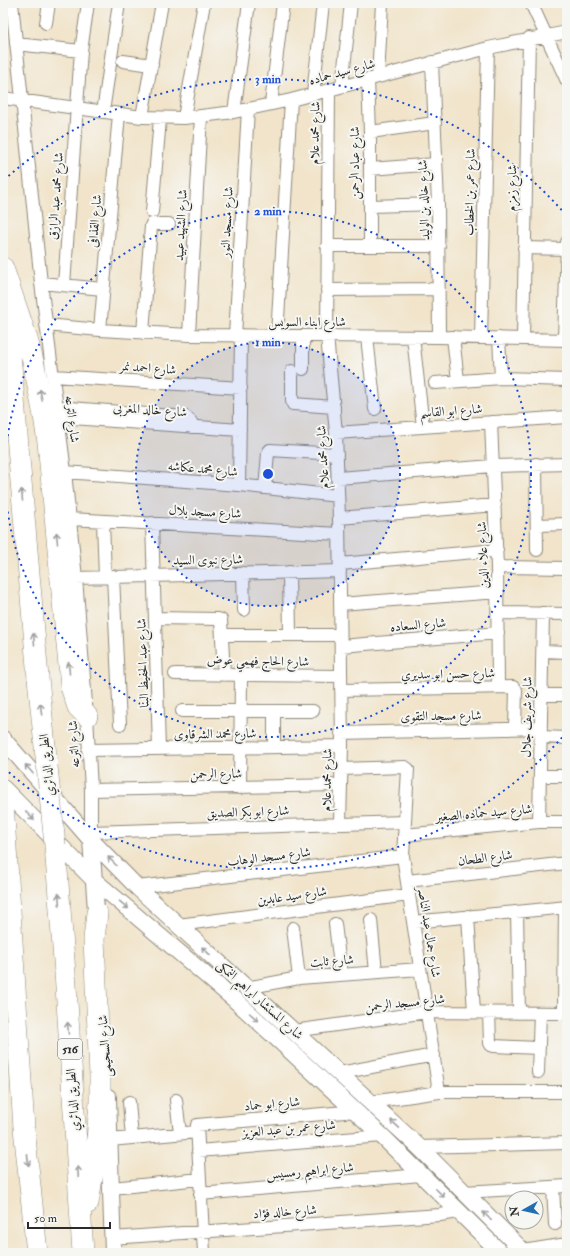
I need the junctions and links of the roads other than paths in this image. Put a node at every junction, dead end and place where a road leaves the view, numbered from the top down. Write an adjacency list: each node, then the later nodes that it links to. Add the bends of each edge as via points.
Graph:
1 (12, 3): 17 (street, شارع الترعه)
2 (49, 3): 13 (street)
3 (88, 3): 19 (street, شارع محمد عبد الرازق)
4 (119, 3): 34 (street)
5 (162, 3): 22 (street)
6 (204, 3): 40 (street)
7 (249, 3): 35 (street)
8 (283, 3): 31 (street)
9 (323, 3): 27 (street)
10 (352, 3): 25 (street)
11 (382, 3): 23 (street, شارع عباد الرحمن)
12 (531, 3): 15 (street)
13 (46, 23)
14 (567, 32): 15 (street, شارع سيد حماده)
15 (546, 35): 16 (street, شارع سيد حماده); 24 (street)
16 (529, 38): 18 (street, شارع سيد حماده); 53 (street, شارع زمزم)
17 (16, 44): 19 (street); 30 (street, شارع الترعه)
18 (488, 48): 21 (street, شارع سيد حماده); 74 (street, شارع عمر بن الخطاب)
19 (81, 51): 32 (street, شارع محمد عبد الرازق)
20 (123, 61): 22 (street)
21 (432, 62): 23 (street, شارع سيد حماده); 41 (street, شارع خالد بن الوليد)
22 (152, 65): 38 (street)
23 (373, 78): 25 (street, شارع سيد حماده); 42 (street, شارع عباد الرحمن)
24 (567, 81)
25 (342, 86): 26 (street, شارع سيد حماده)
26 (329, 90): 27 (street, شارع سيد حماده); 50 (street, شارع محمد علام)
27 (314, 94): 29 (street, شارع سيد حماده)
28 (3, 98): 30 (street, شارع سيد حماده)
29 (291, 100): 31 (street, شارع سيد حماده); 67 (street)
30 (22, 101): 32 (street, شارع سيد حماده); 57 (street, شارع الترعه)
31 (271, 104): 33 (street, شارع سيد حماده)
32 (76, 109): 34 (street, شارع سيد حماده); 58 (street, شارع محمد عبد الرازق)
33 (248, 109): 35 (street, شارع سيد حماده); 66 (street, شارع مسجد النور)
34 (103, 112): 36 (street, شارع سيد حماده)
35 (234, 112): 37 (street, شارع سيد حماده)
36 (119, 114): 38 (street, شارع سيد حماده); 59 (street, شارع القذافى)
37 (201, 116): 40 (street, شارع سيد حماده); 65 (street, شارع الشهيد عبيد)
38 (142, 117): 39 (street, شارع سيد حماده)
39 (160, 118): 40 (street, شارع سيد حماده); 47 (street)
40 (184, 118)
41 (435, 123): 42 (street); 43 (street, شارع خالد بن الوليد)
42 (370, 132): 44 (street, شارع عباد الرحمن)
43 (436, 164): 44 (street); 45 (street, شارع خالد بن الوليد)
44 (370, 169): 46 (street, شارع عباد الرحمن)
45 (438, 204): 46 (street); 52 (street, شارع خالد بن الوليد)
46 (370, 206): 51 (street, شارع عباد الرحمن)
47 (152, 212)
48 (169, 224): 64 (street, via 151,226)
49 (567, 242): 54 (street)
50 (327, 246): 51 (street); 61 (street, شارع محمد علام)
51 (370, 246): 52 (street)
52 (439, 246): 60 (street, شارع خالد بن الوليد)
53 (524, 248): 54 (street); 76 (street, شارع زمزم)
54 (567, 249): 77 (street)
55 (3, 268): 144 (highway, one-way to 55, via 78,706 71,687 48,442 40,390 27,339)
56 (3, 277): 227 (highway, الطريق الدائري / 516, one-way to 56, bridge, via 55,845)
57 (41, 283): 58 (street); 62 (street, شارع الترعه)
58 (64, 286): 59 (street)
59 (104, 289): 63 (street, شارع القذافى)
60 (439, 289): 61 (street); 72 (street, شارع خالد بن الوليد)
61 (327, 290): 69 (street, شارع محمد علام)
62 (46, 325): 63 (street, شارع ابناء السويس); 78 (street, شارع الترعه)
63 (100, 330): 64 (street, شارع ابناء السويس)
64 (144, 333): 65 (street, شارع ابناء السويس)
65 (189, 335): 66 (street, شارع ابناء السويس)
66 (238, 336): 67 (street, شارع ابناء السويس); 83 (street, شارع مسجد النور)
67 (277, 336): 68 (street, شارع ابناء السويس)
68 (303, 336): 69 (street, شارع ابناء السويس); 84 (street, via 293,404)
69 (327, 336): 70 (street, شارع ابناء السويس); 84 (street, شارع محمد علام)
70 (367, 337): 71 (street, شارع ابناء السويس); 85 (street)
71 (413, 337): 72 (street, شارع ابناء السويس); 89 (street)
72 (438, 337): 73 (street, شارع ابناء السويس)
73 (453, 337): 74 (street, شارع ابناء السويس); 81 (street)
74 (481, 338): 75 (street, شارع ابناء السويس)
75 (499, 338): 76 (street, شارع ابناء السويس); 79 (street)
76 (522, 339): 77 (street, شارع ابناء السويس)
77 (565, 340)
78 (53, 376): 83 (street, شارع احمد نمر); 86 (street, شارع الترعه)
79 (501, 378): 80 (street); 81 (street)
80 (567, 380)
81 (458, 381): 82 (street)
82 (435, 383)
83 (241, 388): 90 (street, شارع مسجد النور)
84 (334, 407): 91 (street, شارع محمد علام)
85 (375, 409)
86 (57, 412): 90 (street, شارع خالد المغربى, via 186,417 191,422 191,427); 96 (street, شارع الترعه)
87 (567, 417): 88 (street, شارع ابو القاسم)
88 (491, 422): 89 (street, شارع ابو القاسم); 95 (street, شارع علاء الدين)
89 (423, 427): 91 (street, شارع ابو القاسم)
90 (240, 430): 98 (street, شارع مسجد النور)
91 (336, 433): 92 (street, شارع محمد علام)
92 (337, 454): 97 (street, شارع محمد علام); 99 (street, via 270,450)
93 (536, 464): 94 (street); 95 (street); 107 (street)
94 (567, 464)
95 (493, 466): 97 (street); 101 (street, شارع علاء الدين)
96 (65, 472): 98 (street, شارع محمد عكاشه); 103 (street, شارع الترعه)
97 (338, 478): 100 (street, شارع محمد علام)
98 (239, 486): 99 (street, شارع محمد عكاشه)
99 (265, 488): 100 (street, شارع محمد عكاشه)
100 (338, 496): 102 (street, شارع محمد علام)
101 (495, 505): 102 (street); 109 (street, شارع علاء الدين)
102 (339, 518): 108 (street, شارع محمد علام)
103 (70, 519): 104 (street, شارع مسجد بلال); 118 (street, شارع الترعه)
104 (103, 521): 105 (street, شارع مسجد بلال); 117 (street)
105 (152, 523): 108 (street, شارع مسجد بلال); 116 (street, شارع عبد الحفيظ البنا)
106 (567, 524): 107 (street)
107 (537, 525): 110 (street)
108 (339, 534): 112 (street, شارع محمد علام)
109 (497, 550): 111 (street, شارع علاء الدين); 112 (street, شارع نبوى السيد)
110 (538, 550)
111 (497, 567): 113 (street); 119 (street, شارع علاء الدين)
112 (340, 568): 114 (street, شارع نبوى السيد); 120 (street, شارع محمد علام)
113 (567, 568)
114 (289, 572): 115 (street, شارع نبوى السيد); 128 (street)
115 (243, 573): 116 (street, شارع نبوى السيد); 121 (street)
116 (154, 575): 117 (street, شارع نبوى السيد); 125 (street, شارع عبد الحفيظ البنا)
117 (109, 576): 118 (street, شارع نبوى السيد); 145 (street)
118 (76, 578): 144 (street, شارع الترعه)
119 (498, 592): 120 (street); 122 (street, شارع علاء الدين)
120 (340, 604): 129 (street, شارع محمد علام)
121 (244, 610)
122 (498, 613): 123 (street); 126 (street, شارع علاء الدين)
123 (544, 613): 124 (street); 130 (street, شارع شريف جلال)
124 (567, 614)
125 (155, 618): 127 (street, via 219,619 222,622); 154 (street, شارع عبد الحفيظ البنا)
126 (498, 632): 129 (street, شارع السعاده); 136 (street, شارع علاء الدين)
127 (222, 635): 128 (street, شارع السعاده); 133 (street)
128 (290, 636): 129 (street, شارع السعاده)
129 (340, 641): 135 (street, شارع محمد علام)
130 (543, 651): 131 (street); 138 (street, شارع شريف جلال)
131 (567, 652)
132 (175, 674): 133 (street, شارع الحاج فهمي عوض)
133 (224, 675): 134 (street, شارع الحاج فهمي عوض)
134 (241, 675): 135 (street, شارع الحاج فهمي عوض); 141 (street)
135 (341, 676): 137 (street, شارع محمد علام)
136 (498, 687): 137 (street, شارع حسن ابو سديري); 146 (street, شارع حسن ابو سديري, via 516,689)
137 (341, 690): 147 (street, شارع محمد علام)
138 (542, 695): 139 (street); 148 (street, شارع شريف جلال)
139 (567, 695)
140 (182, 711): 141 (street)
141 (240, 711): 142 (street); 153 (street)
142 (274, 711): 143 (street); 152 (street)
143 (313, 711)
144 (87, 716): 155 (street, شارع الترعه)
145 (120, 724)
146 (515, 729): 147 (street, شارع مسجد التقوى); 148 (street, شارع مسجد التقوى)
147 (341, 733): 151 (street, شارع محمد علام)
148 (541, 733): 149 (street, شارع مسجد التقوى); 157 (street, شارع شريف جلال)
149 (567, 738)
150 (3, 740): 169 (main road, شارع المستشار ابراهيم النمكى, one-way to 150)
151 (342, 746): 152 (street, شارع محمد الشرقاوى); 156 (street, شارع محمد علام)
152 (274, 747): 153 (street, شارع محمد الشرقاوى)
153 (240, 748): 154 (street, شارع محمد الشرقاوى); 161 (street)
154 (159, 749): 155 (street, شارع محمد الشرقاوى)
155 (88, 750): 162 (street, شارع الترعه)
156 (341, 768): 159 (street, شارع محمد علام); 164 (street, شارع جمال عبد الناصر, via 408,768)
157 (540, 776): 158 (street); 165 (street, شارع شريف جلال)
158 (567, 776)
159 (341, 785): 161 (street, شارع الرحمن); 167 (street, شارع محمد علام)
160 (3, 788): 172 (main road, شارع المستشار ابراهيم النمكى, one-way to 172)
161 (240, 788): 162 (street, شارع الرحمن)
162 (91, 790): 169 (street, شارع الترعه)
163 (3, 802): 209 (highway)
164 (405, 822): 167 (street, شارع ابو بكر الصديق); 168 (street, شارع جمال عبد الناصر)
165 (539, 822): 166 (street, شارع سيد حماده الصغير); 168 (street, شارع سيد حماده الصغير)
166 (567, 822)
167 (340, 824): 169 (street, شارع ابو بكر الصديق)
168 (404, 835): 170 (street, شارع جمال عبد الناصر)
169 (91, 836): 172 (main road, شارع السحيمى); 174 (main road, شارع المستشار ابراهيم النمكى, one-way to 169)
170 (403, 856): 173 (street, شارع جمال عبد الناصر); 174 (street, شارع مسجد الوهاب)
171 (567, 863): 173 (street, شارع الطحان)
172 (94, 880): 178 (main road, شارع السحيمى); 190 (main road, شارع المستشار ابراهيم النمكى, one-way to 190)
173 (407, 881): 175 (street, شارع جمال عبد الناصر)
174 (137, 887): 183 (main road, شارع المستشار ابراهيم النمكى)
175 (409, 895): 181 (street, شارع جمال عبد الناصر); 183 (street, شارع سيد عابدين)
176 (566, 907): 177 (street); 197 (street)
177 (517, 912): 179 (street); 195 (street)
178 (97, 913): 214 (main road, شارع السحيمى); 227 (highway, via 94,939 100,1076 98,1127 92,1178)
179 (468, 916): 181 (street); 193 (street)
180 (371, 920): 186 (street)
181 (413, 922): 185 (street, شارع جمال عبد الناصر)
182 (335, 924): 187 (street)
183 (178, 925): 189 (main road, شارع المستشار ابراهيم النمكى, one-way to 183)
184 (294, 928): 188 (street)
185 (420, 969): 186 (street, شارع ثابت); 192 (street, شارع جمال عبد الناصر)
186 (376, 972): 187 (street, شارع ثابت)
187 (341, 974): 188 (street, شارع ثابت)
188 (299, 978): 189 (street, شارع ثابت)
189 (246, 988): 190 (main road); 198 (main road, شارع المستشار ابراهيم النمكى)
190 (235, 1000): 208 (main road, شارع المستشار ابراهيم النمكى, one-way to 208)
191 (3, 1002): 209 (highway)
192 (427, 1012): 193 (street, شارع مسجد الرحمن); 198 (street, شارع مسجد الرحمن); 200 (street, شارع جمال عبد الناصر)
193 (474, 1012): 194 (street, شارع مسجد الرحمن)
194 (489, 1012): 195 (street, شارع مسجد الرحمن); 199 (street, via 491,1045)
195 (519, 1013): 196 (street, شارع مسجد الرحمن)
196 (540, 1013): 197 (street, شارع مسجد الرحمن); 199 (street)
197 (565, 1013)
198 (294, 1031): 202 (main road, شارع المستشار ابراهيم النمكى)
199 (539, 1048): 201 (street)
200 (434, 1055): 202 (street); 203 (street, شارع جمال عبد الناصر)
201 (538, 1072)
202 (340, 1073): 207 (main road, شارع المستشار ابراهيم النمكى)
203 (439, 1092): 204 (street); 207 (street)
204 (567, 1092)
205 (176, 1100): 211 (street)
206 (129, 1102): 213 (street)
207 (371, 1102): 216 (main road, شارع المستشار ابراهيم النمكى, one-way to 207)
208 (356, 1111): 210 (street, شارع ابو حماد, via 199,1124); 212 (main road, شارع المستشار ابراهيم النمكى)
209 (24, 1128): 233 (highway, one-way to 233)
210 (197, 1132): 211 (street); 217 (street)
211 (180, 1133): 213 (street)
212 (382, 1136): 217 (street, شارع عمر بن عبد العزيز); 218 (main road, شارع المستشار ابراهيم النمكى)
213 (132, 1138): 214 (street)
214 (110, 1140): 222 (main road, شارع السحيمى)
215 (567, 1143): 216 (street)
216 (419, 1147): 223 (main road, شارع المستشار ابراهيم النمكى)
217 (198, 1151): 219 (street)
218 (421, 1175): 224 (street, شارع ابراهيم رمسيس); 225 (main road, شارع المستشار ابراهيم النمكى, one-way to 225)
219 (200, 1179): 222 (street); 224 (street)
220 (553, 1186): 221 (street); 223 (street); 226 (street)
221 (567, 1186)
222 (112, 1188): 230 (main road, شارع السحيمى)
223 (464, 1192): 232 (main road, شارع المستشار ابراهيم النمكى, one-way to 223)
224 (200, 1194): 228 (street)
225 (458, 1212): 228 (street, شارع خالد فؤاد); 231 (main road, شارع المستشار ابراهيم النمكى)
226 (555, 1224)
227 (81, 1228): 234 (highway, الطريق الدائري / 516)
228 (203, 1232): 230 (street, شارع خالد فؤاد); 235 (street)
229 (567, 1244): 232 (street)
230 (113, 1246)
231 (497, 1252)
232 (524, 1252)
233 (37, 1253)
234 (83, 1253)
235 (204, 1253)

